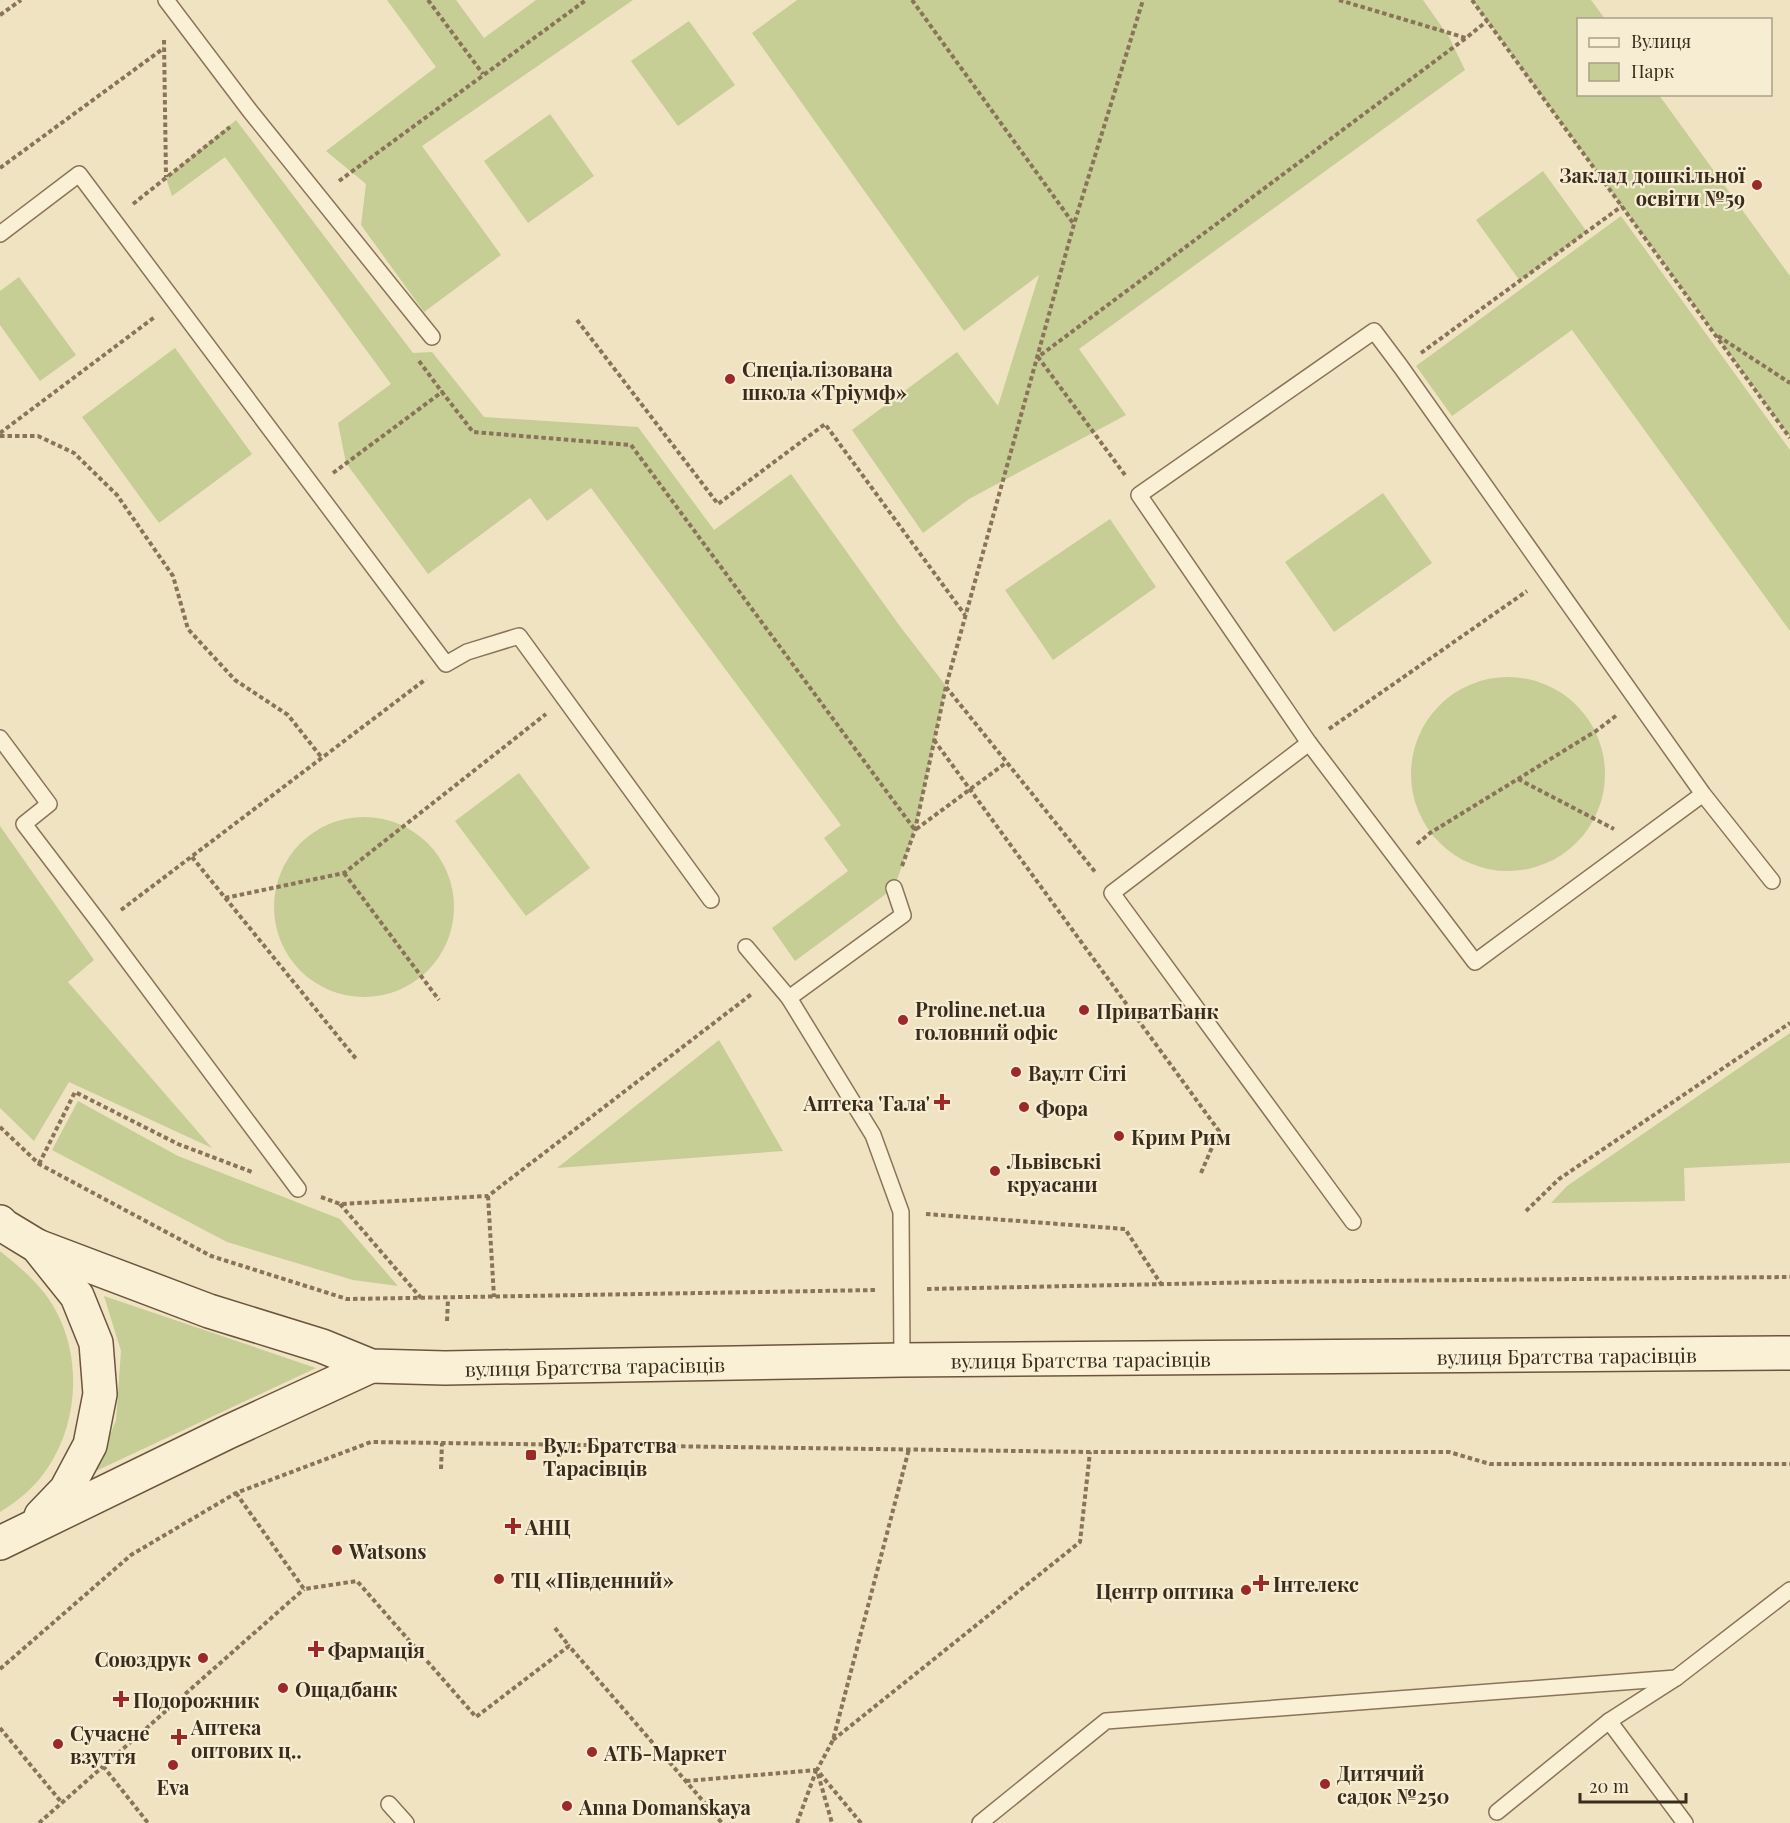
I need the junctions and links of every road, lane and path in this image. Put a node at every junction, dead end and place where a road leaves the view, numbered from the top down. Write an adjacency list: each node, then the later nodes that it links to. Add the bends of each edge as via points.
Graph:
1 (21, 0): 9 (path)
2 (166, 0): 15 (lane)
3 (428, 0): 14 (path)
4 (586, 0): 14 (path)
5 (912, 0): 21 (path)
6 (1143, 0): 21 (path)
7 (1339, 0): 12 (path)
8 (1472, 0): 10 (path)
9 (0, 15)
10 (1487, 21): 12 (path); 19 (path)
11 (164, 37): 13 (path)
12 (1466, 38): 27 (path)
13 (164, 48): 16 (path); 17 (path)
14 (483, 74): 18 (path)
15 (250, 111): 17 (path); 18 (lane)
16 (0, 168)
17 (166, 178): 20 (path, via 132,204)
18 (318, 196): 26 (lane)
19 (1622, 206): 25 (path); 28 (path)
20 (139, 213)
21 (1074, 224): 27 (path)
22 (0, 234): 23 (lane, via 79,174)
23 (175, 302): 30 (path); 32 (lane)
24 (577, 320): 35 (path, via 718,504 825,424)
25 (1714, 334): 29 (path); 31 (path)
26 (432, 338)
27 (1038, 357): 33 (path); 35 (path)
28 (1401, 367): 33 (lane, via 1374,331); 34 (lane)
29 (1790, 383)
30 (0, 434): 43 (path, via 38,436 74,453 117,495 173,576 188,629 235,680 288,715)
31 (1790, 438)
32 (315, 488): 36 (lane); 48 (path, via 442,392 473,432 632,445)
33 (1139, 495): 42 (lane)
34 (1549, 576): 39 (lane); 42 (path)
35 (966, 615): 37 (path)
36 (446, 664): 38 (lane, via 467,652 519,636); 43 (path)
37 (946, 686): 41 (path); 44 (path)
38 (566, 699): 52 (path); 57 (lane)
39 (1637, 700): 45 (path, via 1596,731); 47 (lane)
40 (0, 738): 58 (lane, via 49,804 24,824)
41 (934, 740): 46 (path); 48 (path)
42 (1309, 743): 51 (lane); 55 (lane)
43 (322, 758): 50 (path)
44 (1007, 762): 46 (path); 55 (path)
45 (1518, 779): 49 (path); 51 (path, via 1430,833)
46 (970, 788): 48 (path); 66 (path, via 1219,1131)
47 (1703, 794): 49 (lane); 53 (lane)
48 (915, 830): 54 (path)
49 (1639, 841): 51 (lane, via 1475,962)
50 (192, 857): 56 (path); 58 (path)
51 (1397, 859)
52 (344, 873): 56 (path); 62 (path)
53 (1772, 881)
54 (894, 888): 61 (lane, via 903,915)
55 (1112, 893): 71 (lane)
56 (225, 898): 64 (path)
57 (711, 900)
58 (101, 925): 67 (lane)
59 (746, 947): 60 (lane)
60 (772, 979): 61 (lane); 77 (path, via 488,1196)
61 (789, 998): 70 (lane, via 873,1135)
62 (440, 1000)
63 (1790, 1023): 69 (path, via 1558,1179)
64 (357, 1060)
65 (0, 1127): 78 (path, via 39,1164 211,1256 347,1299)
66 (1202, 1173)
67 (298, 1189)
68 (339, 1204): 78 (path)
69 (1526, 1210)
70 (901, 1212): 75 (path, via 1125,1229); 76 (lane)
71 (1353, 1222)
72 (1, 1224): 73 (street)
73 (37, 1246): 83 (street, вулиця Братства тарасівців, via 209,1311 322,1346); 90 (street, via 77,1296 96,1343 100,1394 90,1445 66,1490)
74 (1790, 1276): 75 (path)
75 (1162, 1284): 76 (path)
76 (900, 1290): 77 (path); 82 (lane)
77 (494, 1297): 79 (path)
78 (422, 1299): 79 (path)
79 (448, 1299): 80 (path)
80 (447, 1321)
81 (1790, 1353): 82 (street, вулиця Братства тарасівців)
82 (902, 1360): 83 (street, вулиця Братства тарасівців)
83 (371, 1366): 90 (street, вулиця Братства тарасівців)
84 (442, 1443): 85 (path); 88 (path); 89 (path, via 370,1442)
85 (909, 1449): 86 (path); 100 (path)
86 (1090, 1452): 87 (path, via 1449,1452 1490,1464); 100 (path, via 1080,1542)
87 (1790, 1464)
88 (441, 1469)
89 (236, 1493): 92 (path); 96 (path, via 131,1555)
90 (29, 1528): 91 (street, вулиця Братства тарасівців)
91 (0, 1543)
92 (304, 1589): 95 (path, via 357,1581 476,1717); 101 (path)
93 (1790, 1590): 97 (lane)
94 (555, 1628): 95 (path)
95 (569, 1646): 103 (path)
96 (0, 1669)
97 (1676, 1678): 98 (lane); 114 (lane, via 1106,1721)
98 (1609, 1721): 106 (lane); 115 (lane)
99 (0, 1728): 104 (path)
100 (833, 1740): 102 (path)
101 (103, 1766): 104 (path); 108 (path)
102 (817, 1770): 103 (path); 111 (path); 112 (path); 113 (path)
103 (686, 1781): 110 (path)
104 (62, 1803): 107 (path)
105 (390, 1804): 109 (lane)
106 (1497, 1812)
107 (39, 1823)
108 (148, 1823)
109 (406, 1823)
110 (722, 1823)
111 (796, 1823)
112 (832, 1823)
113 (861, 1823)
114 (980, 1823)
115 (1685, 1823)

